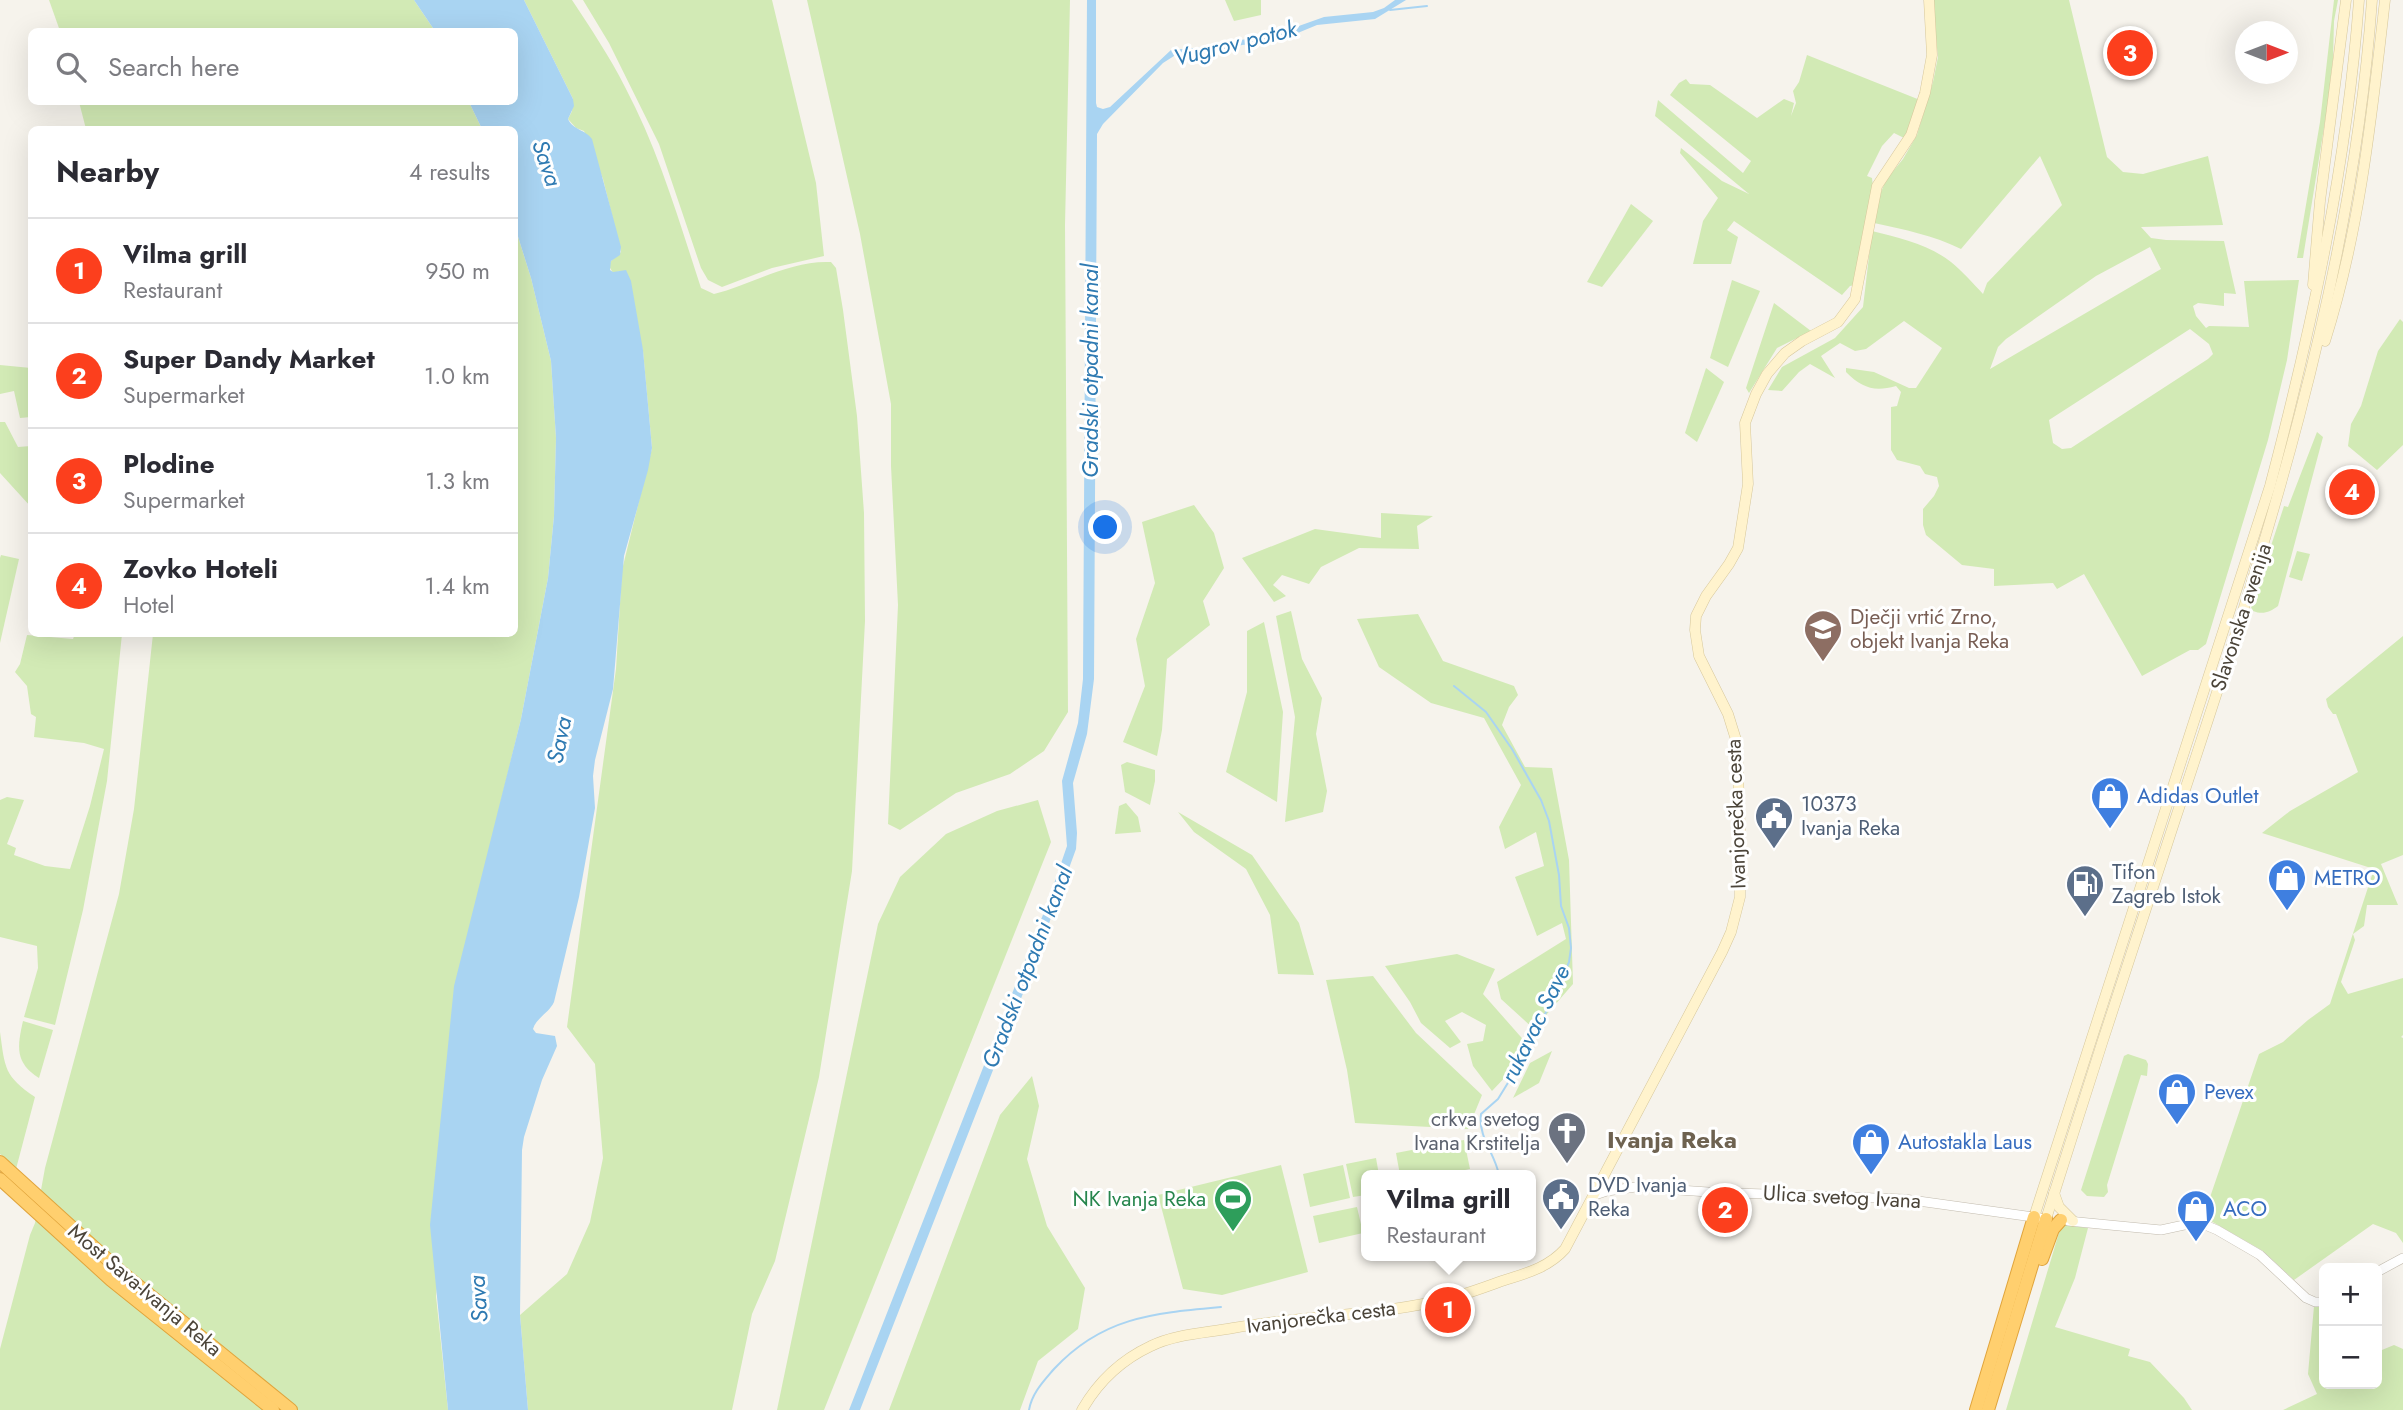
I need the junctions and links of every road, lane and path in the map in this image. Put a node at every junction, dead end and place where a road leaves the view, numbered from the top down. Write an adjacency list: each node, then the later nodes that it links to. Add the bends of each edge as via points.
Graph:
1 (1923, 0): 7 (main road, Ivanjorečka cesta)
2 (1928, 0): 7 (main road, Ivanjorečka cesta)
3 (2346, 0): 8 (main road, via 2316,240)
4 (2359, 0): 8 (main road, Slavonska avenija, via 2339,173)
5 (2372, 0): 9 (main road, Slavonska avenija, via 2351,175)
6 (2385, 0): 9 (main road, via 2361,187 2334,310)
7 (1930, 22): 13 (main road, Ivanjorečka cesta, via 1932,55 1925,93 1911,135 1877,186 1854,303 1838,323 1780,358 1746,416 1748,484 1738,548 1706,596 1695,630 1699,656 1737,743 1738,908 1722,952)
8 (2314, 307): 14 (main road, Slavonska avenija, via 2255,534)
9 (2312, 370): 12 (main road, Slavonska avenija, via 2268,534)
10 (1, 1164): 22 (highway, Most Sava-Ivanja Reka, via 130,1279)
11 (0, 1179): 21 (highway, Most Sava-Ivanja Reka, via 120,1288)
12 (2054, 1193): 14 (main road, Slavonska avenija); 15 (main road)
13 (1595, 1195): 14 (street, Ulica svetog Ivana, via 1636,1187 1895,1198); 23 (main road, Ivanjorečka cesta, via 1565,1249 1539,1269 1434,1302 1250,1325 1153,1345 1114,1370)
14 (2040, 1218): 15 (street, Ulica svetog Ivana); 18 (highway); 20 (highway)
15 (2067, 1221): 18 (highway, via 2054,1226 2040,1263); 19 (street, Ulica svetog Ivana, via 2161,1230 2198,1222 2260,1255 2306,1298)
16 (2403, 1258): 17 (street)
17 (2382, 1269)
18 (2028, 1279): 26 (highway)
19 (2319, 1302)
20 (1983, 1387): 24 (highway); 25 (highway)
21 (273, 1410)
22 (291, 1410)
23 (1082, 1410)
24 (1969, 1410)
25 (1976, 1410)
26 (1988, 1410)

